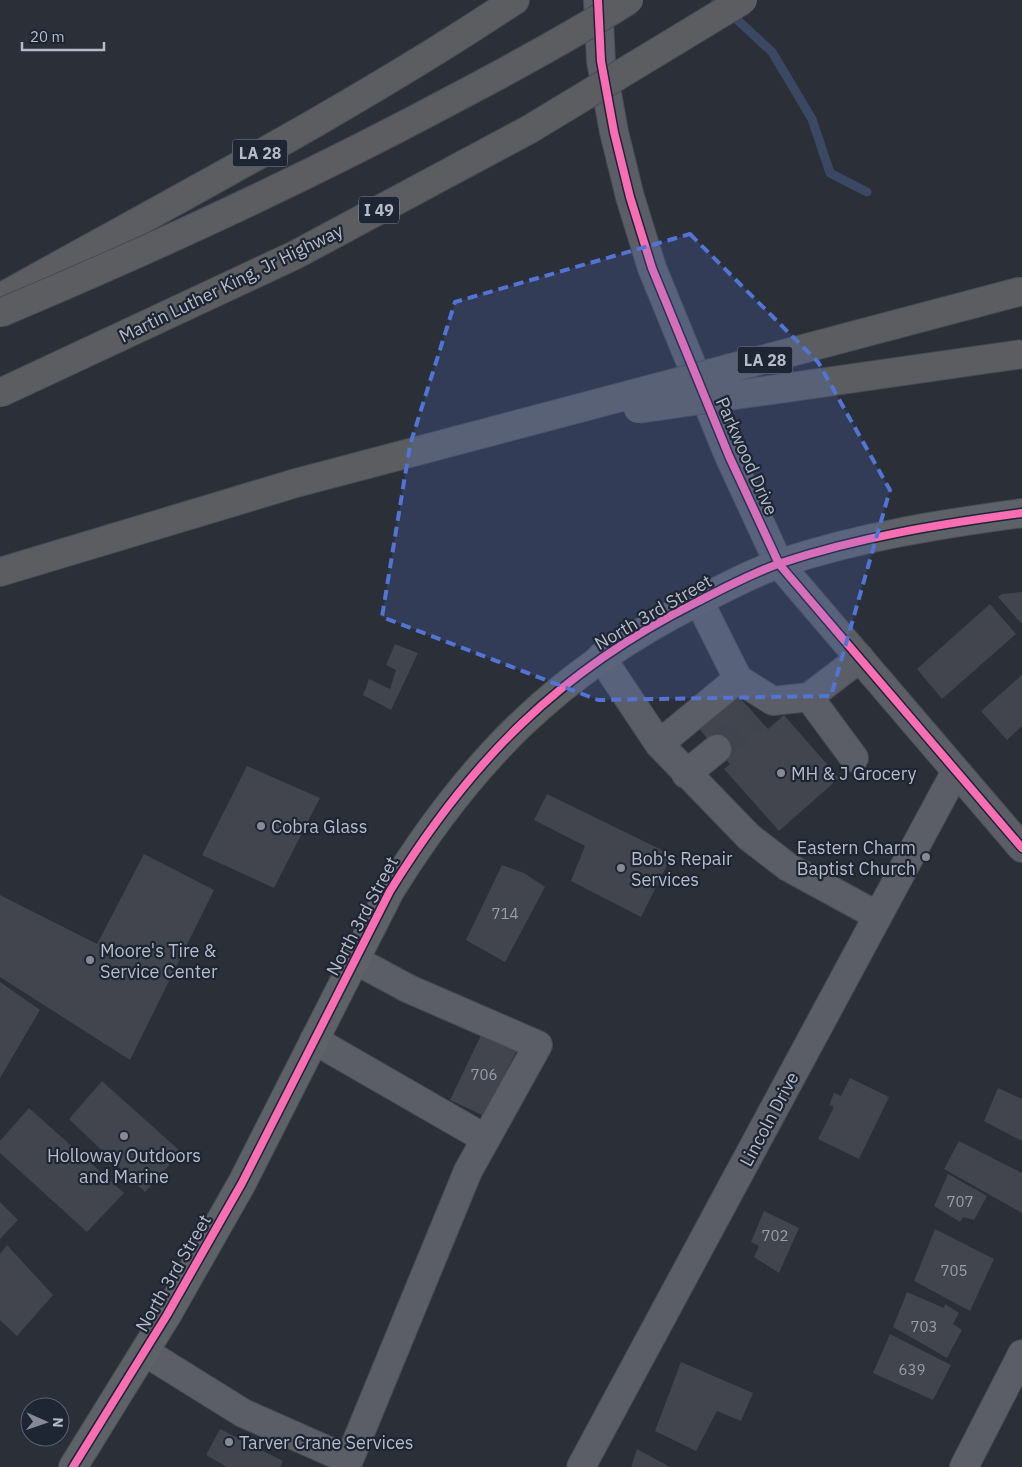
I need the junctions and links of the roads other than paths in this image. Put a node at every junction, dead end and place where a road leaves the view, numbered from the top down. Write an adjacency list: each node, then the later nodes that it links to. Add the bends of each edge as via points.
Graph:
1 (515, 0): 6 (highway, LA 28, via 365,94)
2 (598, 0): 12 (street, Parkwood Drive, via 601,61 614,132 652,268 729,456)
3 (629, 0): 7 (highway, bridge, via 502,74 386,135 254,199)
4 (742, 0): 9 (highway, Martin Luther King, Jr Highway / I 49, bridge, via 530,129 304,250)
5 (1022, 291): 10 (highway, LA 28, bridge)
6 (0, 298)
7 (0, 313)
8 (1022, 354): 10 (highway, bridge)
9 (0, 393)
10 (508, 427): 13 (highway, via 296,483)
11 (1022, 513): 12 (main road, North 3rd Street, via 900,532 841,545)
12 (779, 564): 14 (main road, North 3rd Street); 16 (street, Parkwood Drive)
13 (0, 572)
14 (699, 601): 15 (main road, North 3rd Street, via 662,619); 17 (street)
15 (601, 657): 19 (street); 26 (main road, North 3rd Street, via 534,711 454,796 390,891)
16 (860, 658): 18 (street); 22 (street, Parkwood Drive)
17 (738, 679): 18 (street, via 765,708); 19 (street)
18 (809, 697): 21 (street)
19 (659, 744): 23 (street)
20 (717, 749): 23 (street)
21 (854, 758)
22 (956, 771): 24 (street, Parkwood Drive); 25 (street, Lincoln Drive)
23 (686, 774): 25 (street, via 749,837 788,867)
24 (1022, 848)
25 (878, 916): 33 (street, Lincoln Drive)
26 (356, 960): 27 (main road, North 3rd Street); 28 (street, via 409,989 538,1045)
27 (314, 1040): 28 (street); 29 (main road, North 3rd Street, via 242,1183)
28 (486, 1139): 31 (street, via 468,1171)
29 (144, 1352): 31 (street, via 243,1413); 32 (main road, North 3rd Street)
30 (1018, 1372): 34 (street)
31 (347, 1464)
32 (73, 1467)
33 (581, 1467)
34 (964, 1467)

